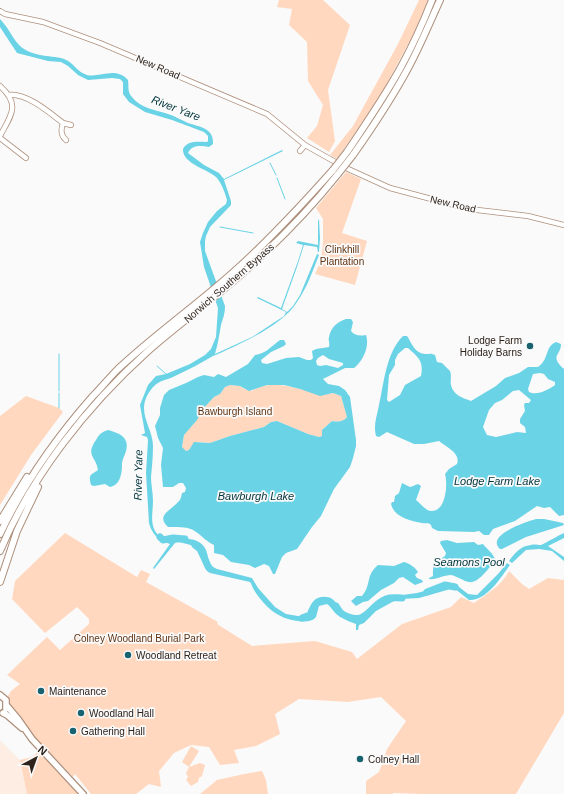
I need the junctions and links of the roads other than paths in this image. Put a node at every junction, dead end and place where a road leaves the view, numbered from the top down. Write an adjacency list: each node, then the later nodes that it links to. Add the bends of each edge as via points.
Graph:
1 (432, 0): 12 (highway, Norwich Southern Bypass, via 402,66)
2 (440, 0): 12 (highway, Norwich Southern Bypass, via 403,78)
3 (0, 11): 10 (street, New Road, via 43,22 100,42 267,114)
4 (0, 86): 5 (street)
5 (8, 95): 6 (street, via 13,94 31,100); 8 (street, via 13,103 13,109)
6 (63, 122): 7 (street); 9 (street, via 61,133)
7 (71, 125)
8 (0, 137): 13 (street)
9 (66, 140)
10 (305, 145): 11 (street); 15 (street, New Road, via 346,168 390,188 469,208 528,216)
11 (300, 151)
12 (350, 154): 14 (highway, Norwich Southern Bypass, bridge)
13 (26, 158)
14 (336, 172): 16 (highway, Norwich Southern Bypass, via 230,276); 17 (highway, Norwich Southern Bypass, via 325,190 285,234 232,282 149,350)
15 (564, 225)
16 (117, 370): 18 (highway, via 55,437 38,459); 19 (highway, Norwich Southern Bypass, via 49,450)
17 (95, 404): 20 (highway, Norwich Southern Bypass, via 66,439 40,477); 21 (highway, via 40,484 17,531)
18 (0, 521)
19 (0, 534)
20 (0, 551)
21 (0, 582)
22 (0, 694): 23 (main road, via 6,700)
23 (7, 706): 24 (main road); 25 (main road)
24 (1, 713): 25 (main road, via 7,715)
25 (31, 737): 26 (main road)
26 (83, 794)

